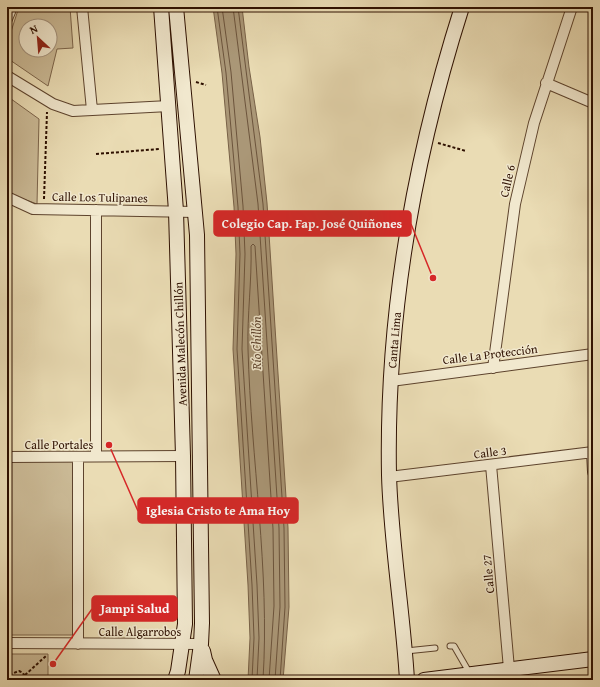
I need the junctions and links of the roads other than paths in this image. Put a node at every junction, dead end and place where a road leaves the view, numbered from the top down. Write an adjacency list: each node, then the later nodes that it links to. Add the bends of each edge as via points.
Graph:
1 (12, 7): 7 (street)
2 (82, 7): 12 (street)
3 (161, 7): 11 (main road, Avenida Malecón Chillón)
4 (176, 7): 16 (main road, Avenida Malecón Chillón)
5 (462, 7): 19 (main road, Canta Lima, via 434,101 404,243)
6 (572, 7): 9 (street, Calle 6)
7 (7, 19)
8 (7, 76): 12 (street, via 47,101 74,111)
9 (546, 83): 10 (street); 18 (street, Calle 6, via 515,204)
10 (593, 103)
11 (169, 106): 12 (street); 15 (main road, Avenida Malecón Chillón)
12 (92, 110)
13 (7, 198): 14 (street, Calle Los Tulipanes, via 33,209)
14 (96, 210): 15 (street, Calle Los Tulipanes); 21 (street)
15 (176, 212): 16 (street, Calle Los Tulipanes); 22 (main road, Avenida Malecón Chillón)
16 (195, 212): 31 (main road, Avenida Malecón Chillón)
17 (593, 354): 18 (street, Calle La Protección)
18 (493, 368): 19 (street, Calle La Protección)
19 (391, 381): 27 (main road, Canta Lima)
20 (592, 452): 25 (street, Calle 3); 26 (street)
21 (96, 456): 22 (street, Calle Portales); 24 (street, Calle Portales)
22 (182, 456): 30 (main road, Avenida Malecón Chillón, via 185,624)
23 (7, 457): 24 (street, Calle Portales)
24 (78, 457): 29 (street)
25 (491, 465): 27 (street, Calle 3); 37 (street, Calle 27)
26 (593, 472)
27 (389, 477): 34 (main road, Canta Lima, via 398,592)
28 (7, 643): 29 (street, Calle Algarrobos)
29 (78, 644): 30 (street, Calle Algarrobos)
30 (182, 644): 31 (street, Calle Algarrobos); 38 (main road, Avenida Malecón Chillón)
31 (201, 644): 39 (main road, Avenida Malecón Chillón); 40 (main road)
32 (450, 646): 36 (lane, via 454,646)
33 (435, 648): 34 (lane)
34 (406, 651): 41 (main road, Canta Lima)
35 (593, 659): 37 (main road)
36 (469, 673): 37 (main road); 42 (main road)
37 (510, 674)
38 (178, 677)
39 (196, 680)
40 (214, 680)
41 (407, 680)
42 (424, 680)

